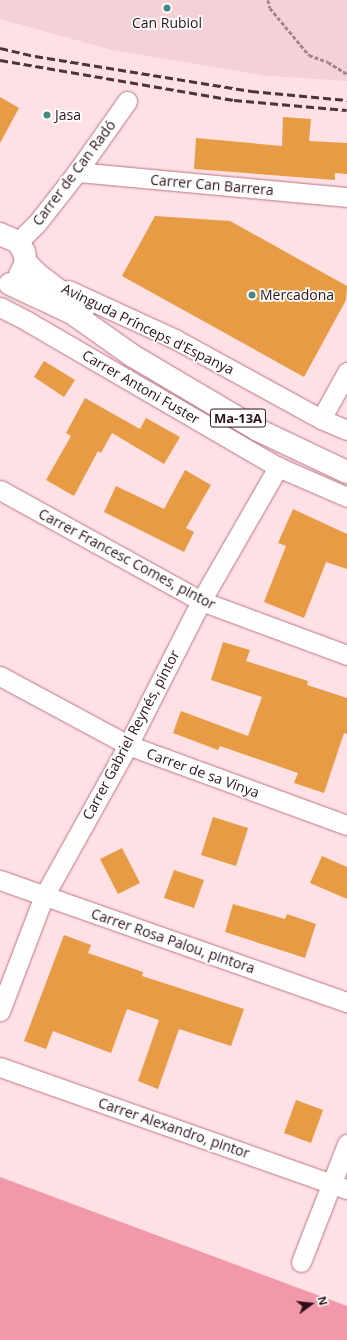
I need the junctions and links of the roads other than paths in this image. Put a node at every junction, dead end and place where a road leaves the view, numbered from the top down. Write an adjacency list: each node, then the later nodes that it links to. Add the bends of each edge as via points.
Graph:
1 (127, 101): 2 (street, Carrer de Can Radó)
2 (77, 172): 3 (street, Carrer Can Barrera); 4 (street, Carrer de Can Radó, via 38,222)
3 (347, 197)
4 (5, 236): 5 (main road, via 24,252)
5 (32, 269): 6 (main road, Ma-13A); 8 (main road, Ma-13A, via 77,304); 10 (street, Avinguda Prínceps d'Espanya, via 81,297 175,339)
6 (5, 285): 8 (main road, Ma-13A, via 72,314)
7 (0, 307): 12 (street, Carrer Antoni Fuster)
8 (133, 356): 13 (main road, Ma-13A, via 258,430)
9 (347, 372): 10 (street)
10 (321, 419): 11 (street, Avinguda Prínceps d'Espanya)
11 (347, 430)
12 (278, 467): 15 (street, Carrer Antoni Fuster); 16 (street, Carrer Gabriel Reynés, pintor)
13 (347, 472)
14 (0, 490): 16 (street, Carrer Francesc Comes, pintor)
15 (347, 497)
16 (201, 601): 17 (street, Carrer Francesc Comes, pintor); 19 (street, Carrer Gabriel Reynés, pintor)
17 (347, 655)
18 (0, 676): 19 (street, Carrer de sa Vinya)
19 (128, 745): 20 (street, Carrer de sa Vinya); 22 (street, Carrer Gabriel Reynés, pintor)
20 (347, 825)
21 (0, 880): 22 (street, Carrer Rosa Palou, pintora)
22 (44, 896): 23 (street, Carrer Rosa Palou, pintora); 24 (street, Carrer Gabriel Reynés, pintor)
23 (347, 1002)
24 (0, 1011)
25 (0, 1067): 27 (street, Carrer Alexandro, pintor)
26 (347, 1144): 27 (street)
27 (340, 1187): 28 (street)
28 (301, 1262)

